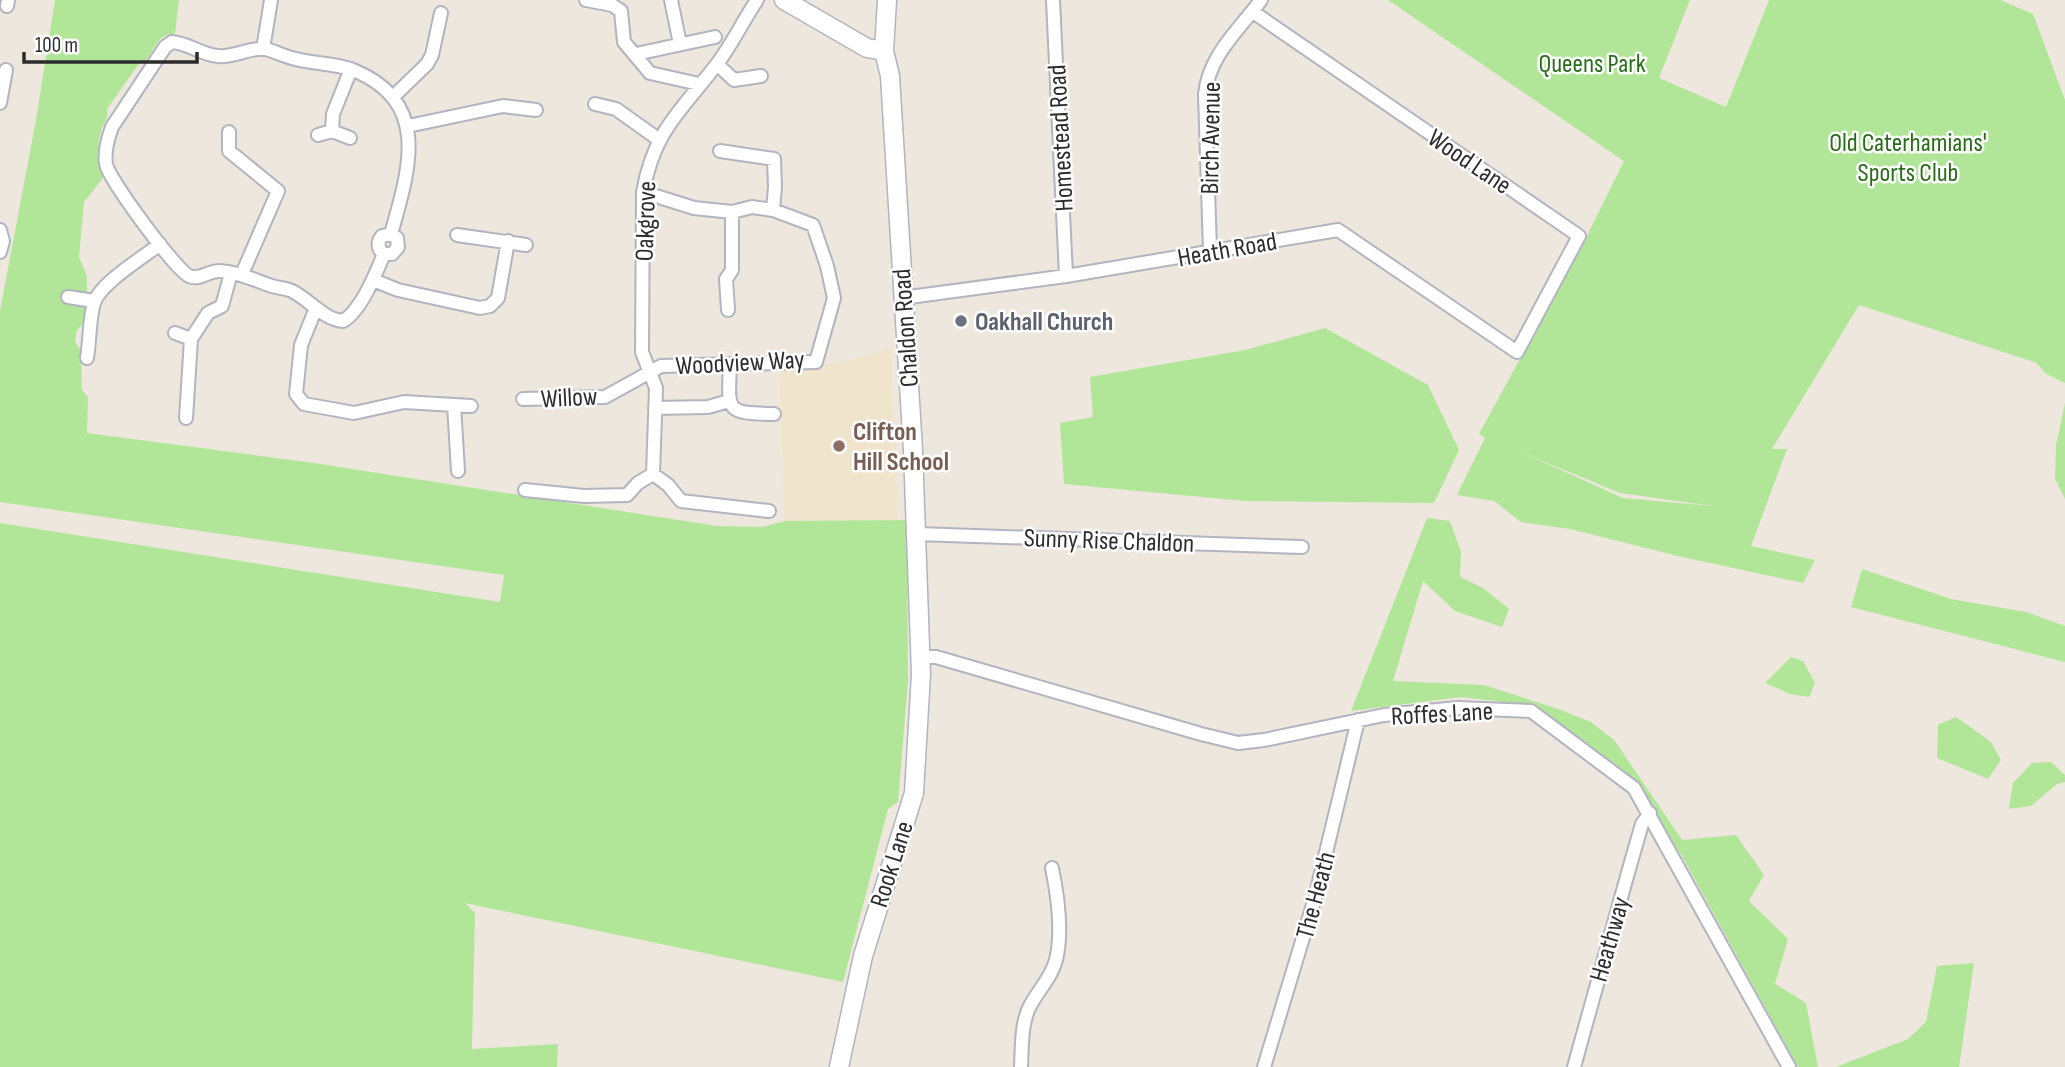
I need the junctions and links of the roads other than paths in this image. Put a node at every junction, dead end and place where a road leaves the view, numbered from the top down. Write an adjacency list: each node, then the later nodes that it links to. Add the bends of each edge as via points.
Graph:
1 (271, 0): 14 (street)
2 (586, 0): 9 (street)
3 (671, 0): 13 (street)
4 (757, 0): 17 (street, Oakgrove)
5 (784, 0): 15 (main road, via 867,48)
6 (887, 0): 15 (main road, Chaldon Road)
7 (1053, 0): 44 (street, Homestead Road)
8 (1261, 0): 10 (street, Birch Avenue)
9 (612, 3): 16 (street, via 621,11 624,42)
10 (1253, 12): 41 (street, Birch Avenue, via 1221,51 1206,82); 53 (street, Wood Lane, via 1579,236)
11 (441, 13): 22 (street, via 444,33 427,64)
12 (715, 37): 13 (street)
13 (680, 44): 16 (street)
14 (263, 48): 18 (street); 39 (street, via 219,57 172,42 164,47 112,127 106,165)
15 (884, 51): 47 (main road, Chaldon Road, via 890,76)
16 (636, 54): 21 (street, via 650,73)
17 (717, 64): 20 (street, via 734,80); 21 (street, Oakgrove)
18 (351, 69): 22 (street); 27 (street, via 333,114)
19 (6, 70): 23 (street)
20 (761, 76)
21 (699, 84): 31 (street, Oakgrove)
22 (393, 97): 26 (street)
23 (0, 101)
24 (595, 104): 31 (street, via 616,109)
25 (536, 110): 26 (street, via 503,106)
26 (408, 126): 45 (street, via 403,188 391,234 379,242 384,254)
27 (332, 131): 29 (street); 30 (street)
28 (229, 132): 43 (street, via 229,151 278,191)
29 (318, 135)
30 (350, 138)
31 (658, 139): 33 (street, Oakgrove)
32 (720, 151): 34 (street, via 774,159)
33 (643, 192): 35 (street, Woodview Way, via 694,208); 56 (street, Oakgrove, via 642,352)
34 (773, 210): 35 (street, Woodview Way, via 752,207); 55 (street, Woodview Way, via 813,226 834,298 816,362)
35 (732, 212): 50 (street)
36 (0, 230): 42 (street)
37 (457, 235): 38 (street)
38 (508, 241): 40 (street); 45 (street, via 498,298 490,306 480,308 410,293)
39 (160, 244): 43 (street, via 188,275); 48 (street)
40 (526, 245)
41 (1210, 251): 44 (street, Heath Road); 53 (street, Heath Road, via 1338,230)
42 (0, 252)
43 (237, 273): 49 (street, via 292,291); 52 (street, via 222,306 208,313)
44 (1066, 276): 47 (street, Heath Road)
45 (373, 279): 49 (street, via 343,321)
46 (68, 296): 48 (street)
47 (902, 298): 68 (main road, Chaldon Road)
48 (94, 301): 54 (street)
49 (316, 308): 59 (street, via 301,345 296,394 304,404 354,412 404,402)
50 (727, 310)
51 (175, 333): 52 (street)
52 (191, 339): 63 (street)
53 (1517, 352)
54 (87, 358)
55 (730, 365): 56 (street, Woodview Way, via 661,366); 58 (street)
56 (651, 371): 57 (street, Willow, via 605,397); 61 (street, Oakgrove)
57 (523, 399)
58 (729, 401): 61 (street, via 708,407); 62 (street, via 742,413)
59 (454, 405): 60 (street); 64 (street)
60 (471, 406)
61 (655, 408): 65 (street, Oakgrove)
62 (774, 414)
63 (186, 418)
64 (458, 471)
65 (653, 474): 66 (street, via 627,495); 67 (street, via 681,501)
66 (525, 490)
67 (769, 511)
68 (917, 534): 69 (street, Sunny Rise Chaldon); 70 (main road, Chaldon Road)
69 (1302, 547)
70 (920, 657): 71 (street, Roffes Lane, via 936,657 1238,743); 74 (main road, Rook Lane, via 914,793 863,956)
71 (1358, 720): 72 (street, Roffes Lane, via 1458,708 1531,711 1634,789); 76 (street, The Heath, via 1315,898)
72 (1650, 813): 77 (street, Heathway, via 1642,824); 78 (street, Roffes Lane)
73 (1052, 868): 75 (street, via 1058,897 1056,960 1028,1010)
74 (839, 1067)
75 (1021, 1067)
76 (1264, 1067)
77 (1574, 1067)
78 (1789, 1067)

